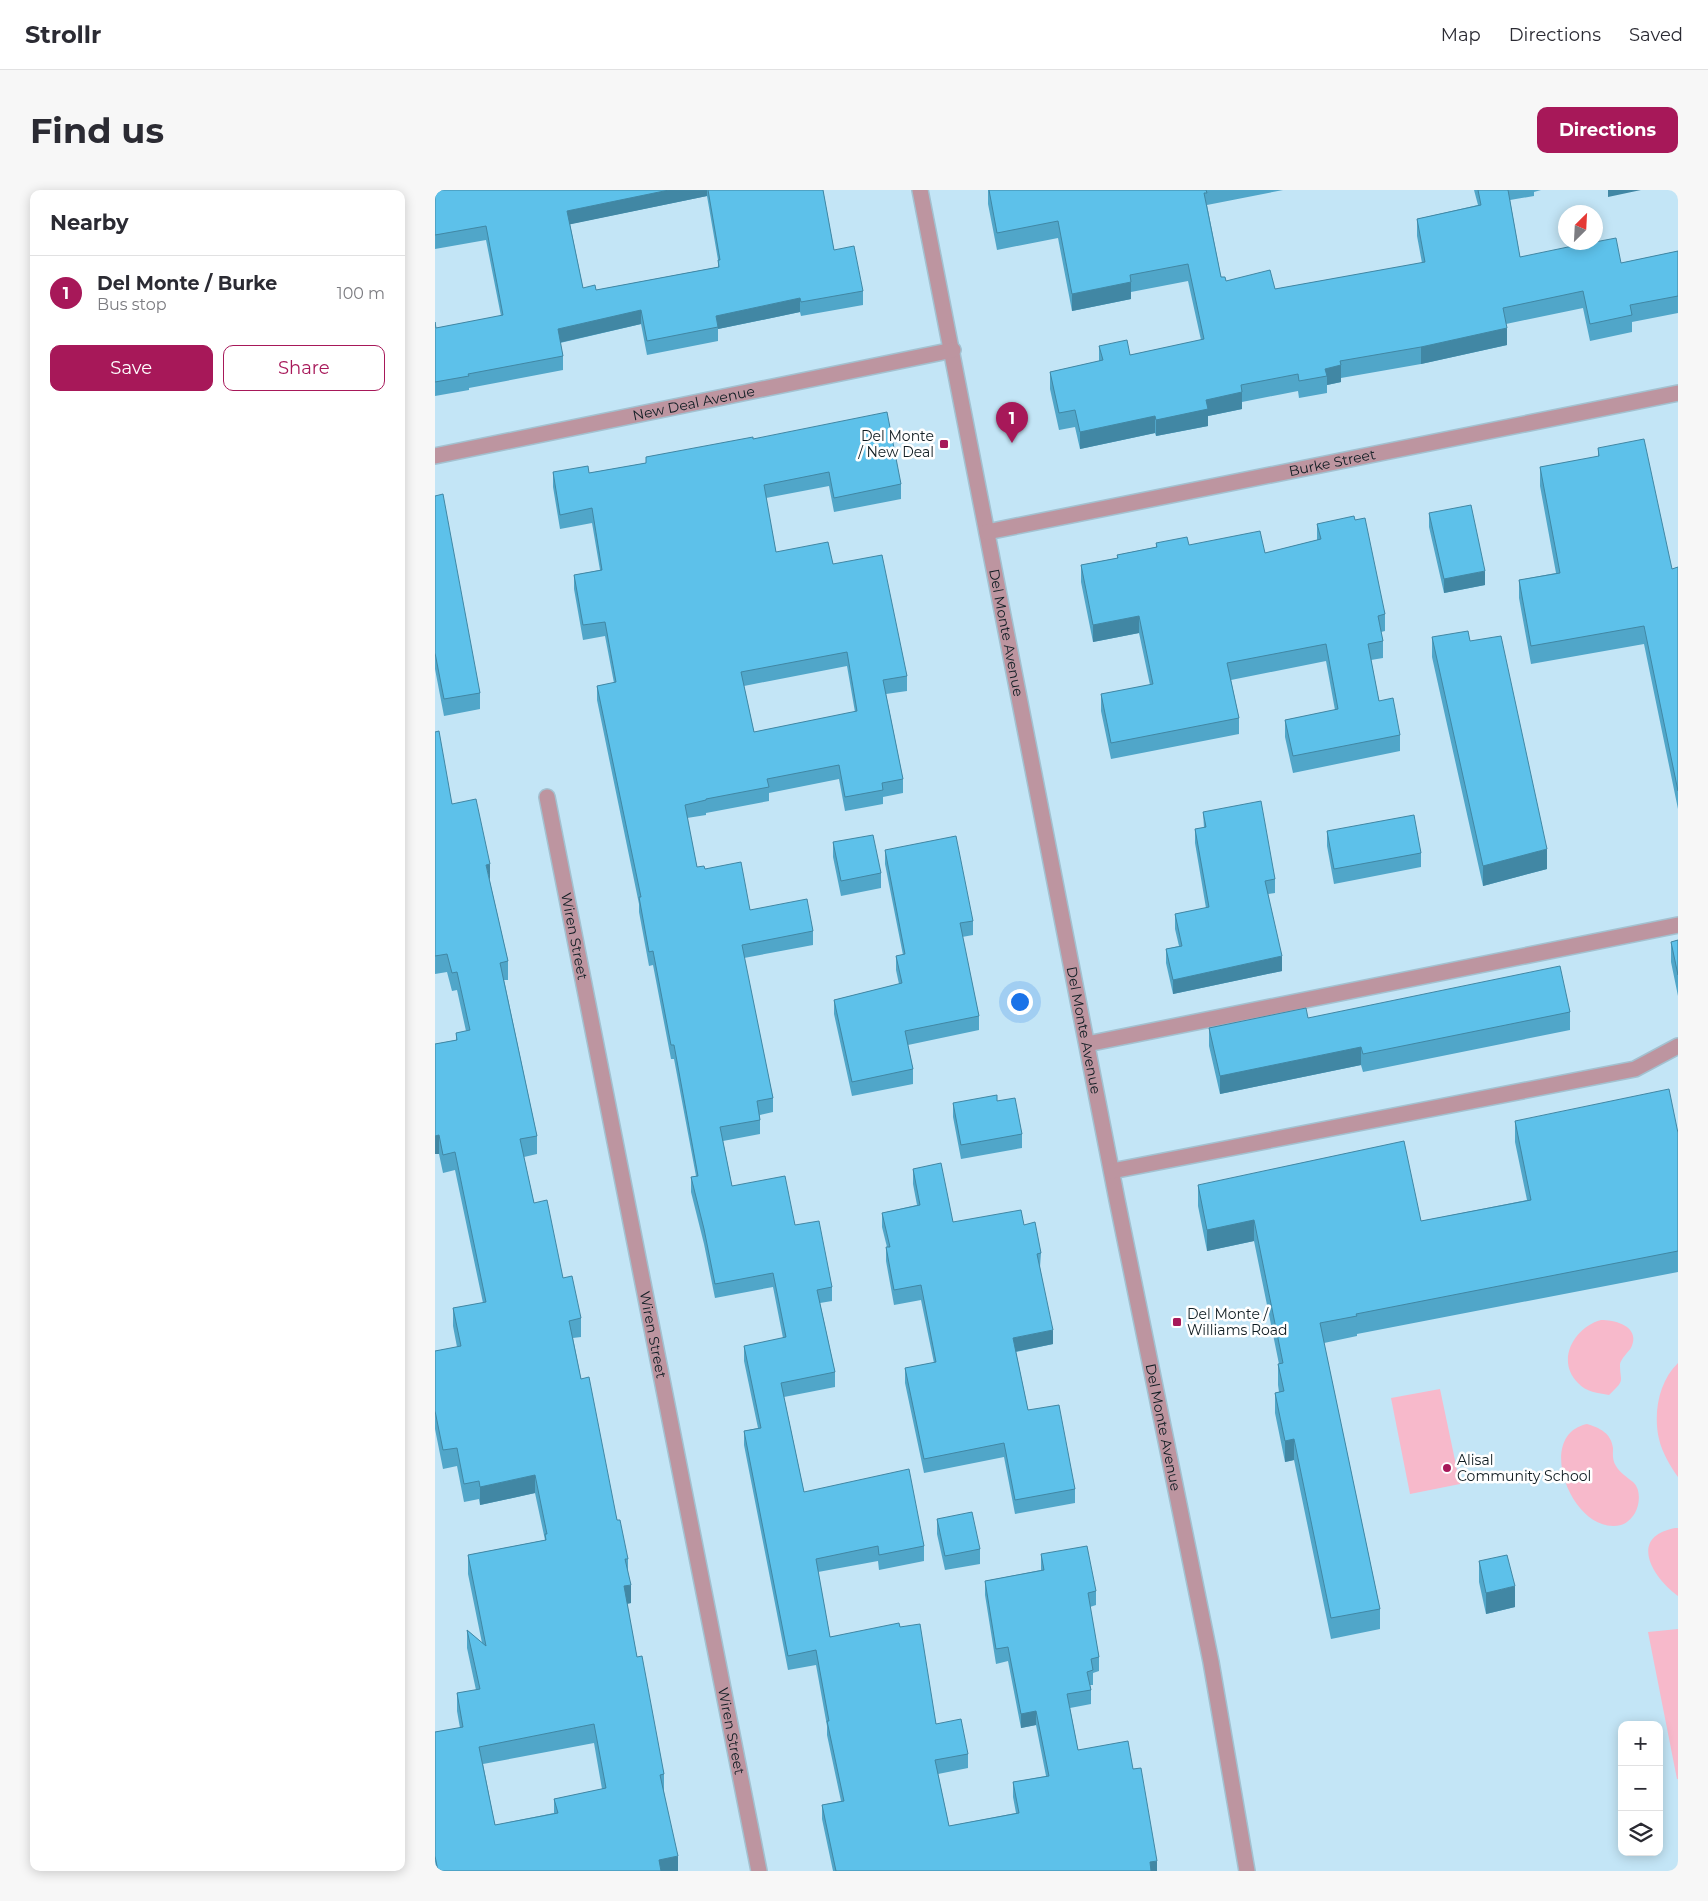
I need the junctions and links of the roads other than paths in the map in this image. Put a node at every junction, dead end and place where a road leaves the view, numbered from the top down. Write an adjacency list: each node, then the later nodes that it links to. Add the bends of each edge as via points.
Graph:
1 (920, 190): 2 (street, Del Monte Avenue)
2 (953, 350): 4 (street, New Deal Avenue); 5 (street, Del Monte Avenue)
3 (1678, 393): 5 (street, Burke Street)
4 (435, 456)
5 (987, 532): 8 (street, Del Monte Avenue)
6 (547, 796): 11 (street, Wiren Street)
7 (1678, 925): 8 (street)
8 (1087, 1044): 10 (street, Del Monte Avenue)
9 (1678, 1046): 10 (street, via 1635,1069)
10 (1112, 1171): 12 (street, Del Monte Avenue, via 1213,1670)
11 (759, 1871)
12 (1247, 1871)

